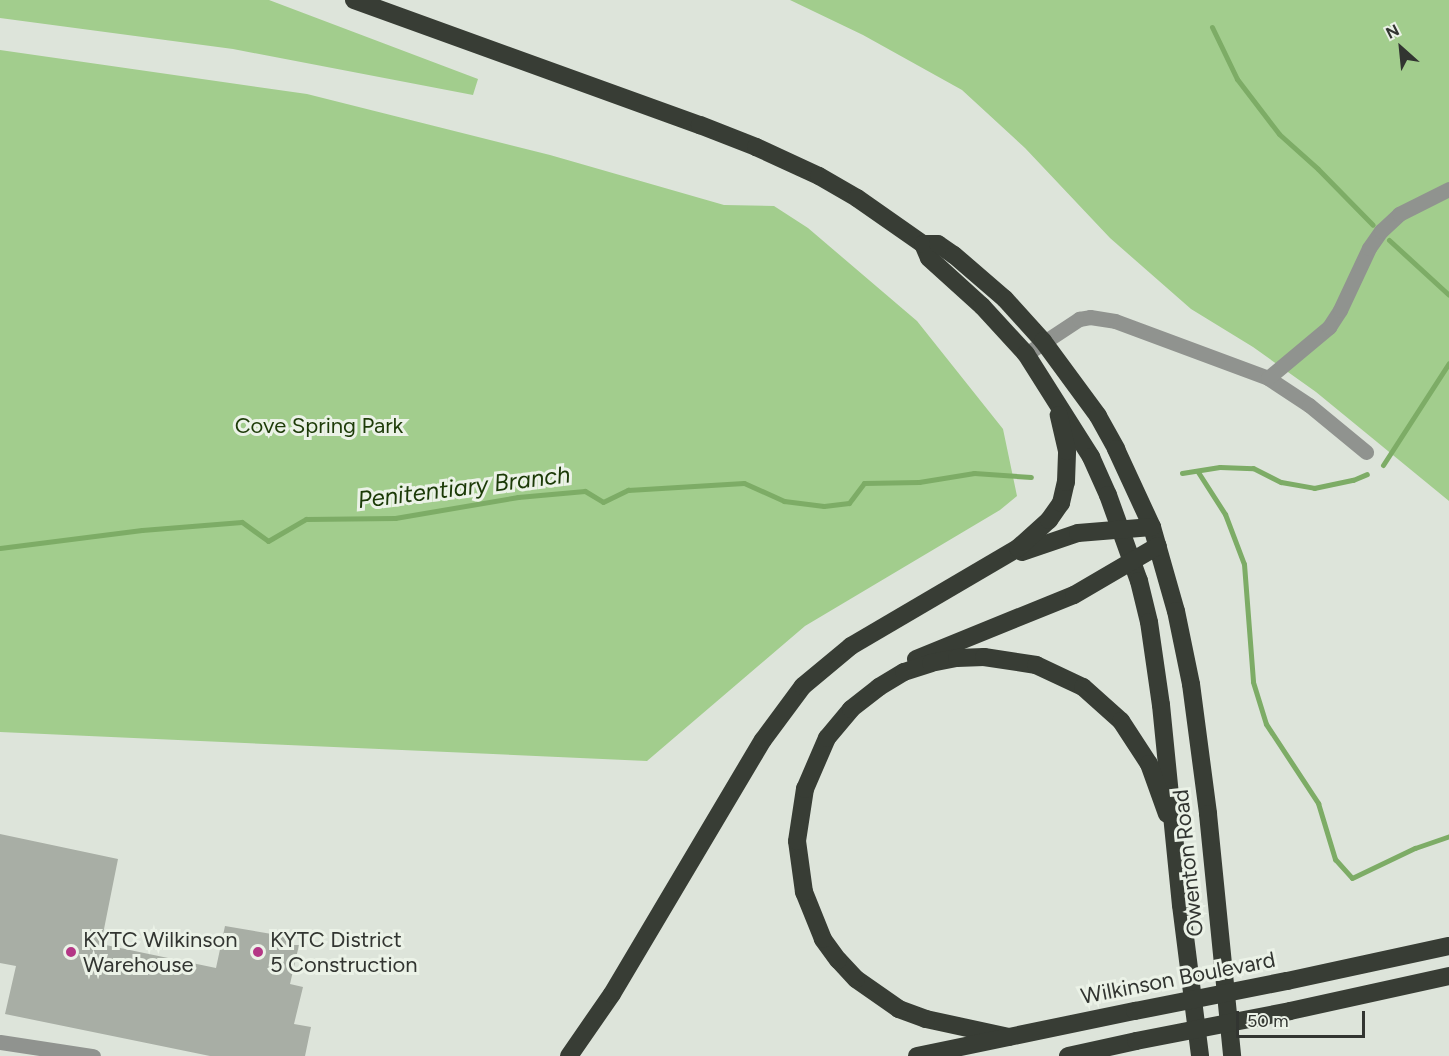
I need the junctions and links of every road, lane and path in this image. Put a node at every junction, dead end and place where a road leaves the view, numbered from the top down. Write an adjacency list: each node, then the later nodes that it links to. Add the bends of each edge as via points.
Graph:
1 (354, 0): 3 (highway, via 756,147 857,198)
2 (1449, 189): 6 (street, via 1399,214 1381,231 1329,327)
3 (923, 244): 4 (highway, Owenton Road, via 938,244 954,255 1005,299); 5 (highway, via 929,258 982,306)
4 (1043, 341): 5 (street); 6 (street, via 1079,319 1102,318); 9 (highway, Owenton Road, via 1098,416)
5 (1026, 354): 7 (highway)
6 (1268, 378): 8 (street, via 1318,411)
7 (1052, 393): 10 (highway, via 1091,457); 13 (highway, via 1067,452 1061,503 1035,534)
8 (1366, 452)
9 (1152, 527): 10 (highway); 11 (highway, Owenton Road)
10 (1121, 529): 12 (highway); 13 (highway, via 1057,538)
11 (1158, 546): 12 (highway); 25 (highway, Owenton Road, via 1185,649 1208,814)
12 (1134, 561): 14 (highway, via 1074,595 909,662); 15 (highway, via 1155,660)
13 (995, 563): 21 (highway, via 860,640 803,686 763,740 612,994)
14 (850, 709): 15 (highway, via 904,672 957,658 1010,659 1060,674 1104,702 1136,742 1149,764); 18 (highway, via 827,738 814,763 799,815 799,867 812,916 838,960 876,996 926,1019)
15 (1175, 837): 24 (highway)
16 (1449, 946): 18 (highway, Wilkinson Boulevard, bridge)
17 (1449, 976): 23 (highway, bridge)
18 (1009, 1037): 22 (highway, Wilkinson Boulevard)
19 (0, 1042): 20 (street)
20 (93, 1056)
21 (569, 1056)
22 (917, 1056)
23 (1068, 1056)
24 (1200, 1056)
25 (1232, 1056)

